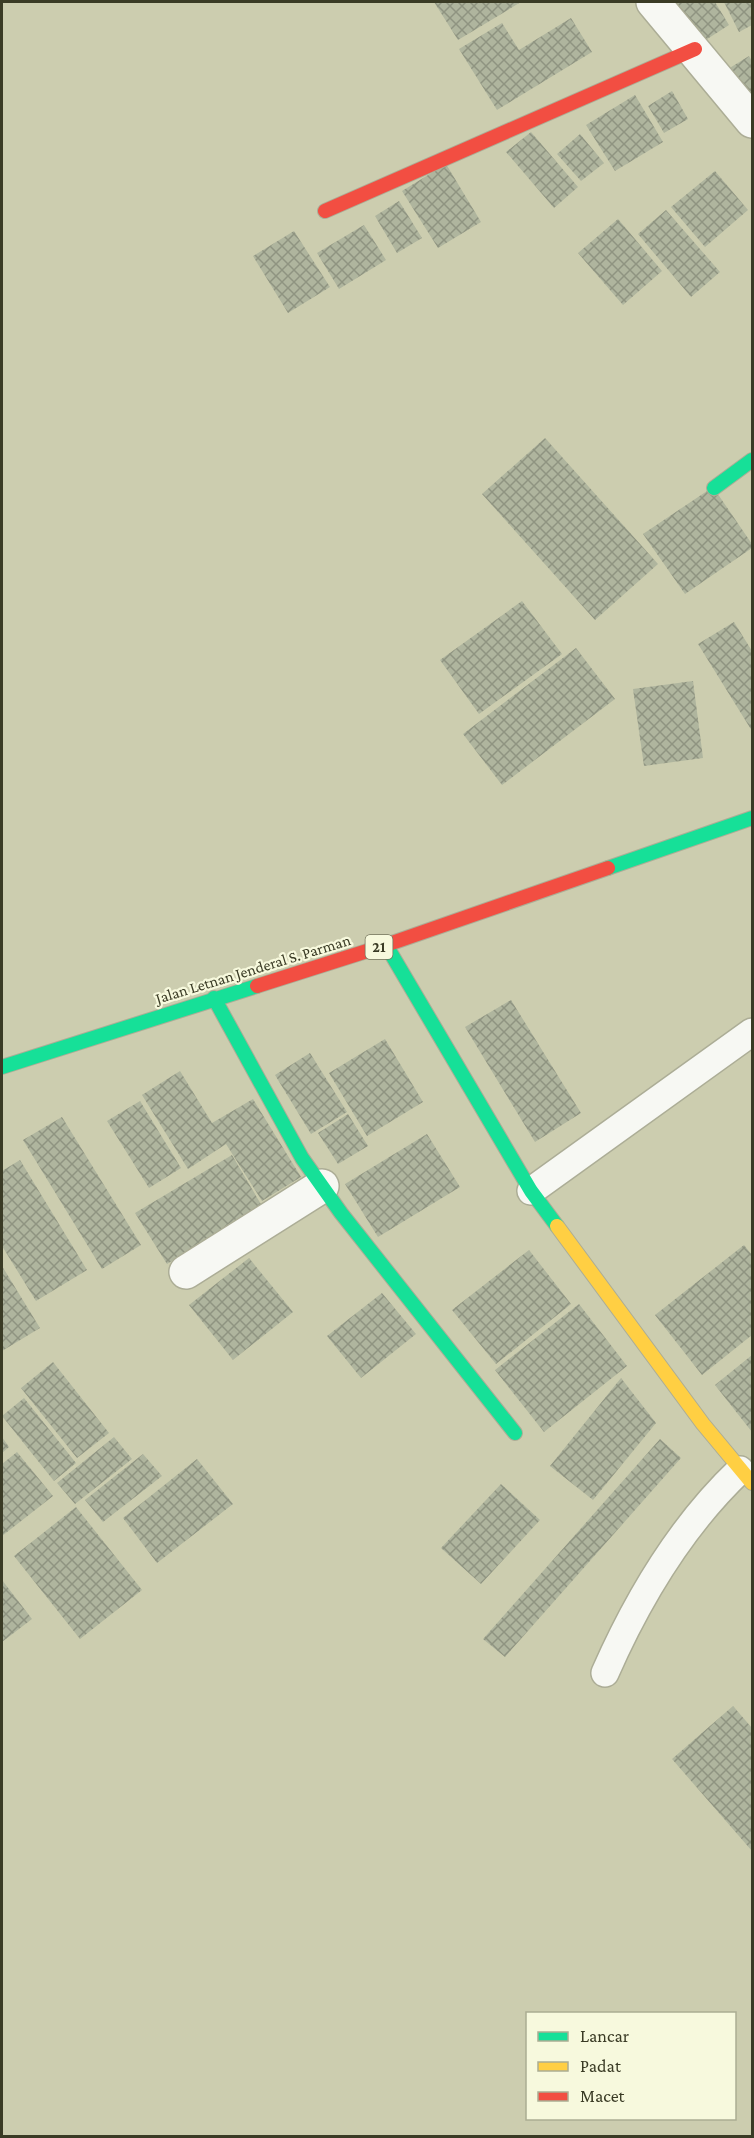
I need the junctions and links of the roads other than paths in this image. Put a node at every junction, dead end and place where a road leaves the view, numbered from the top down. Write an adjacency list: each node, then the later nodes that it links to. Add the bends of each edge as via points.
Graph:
1 (653, 2): 2 (street)
2 (695, 49): 3 (street); 4 (main road)
3 (753, 121)
4 (325, 211)
5 (753, 460): 6 (main road)
6 (714, 488)
7 (753, 818): 8 (main road, Jalan Letnan Jenderal S. Parman / 21)
8 (386, 945): 9 (main road, Jalan Letnan Jenderal S. Parman / 21); 13 (main road)
9 (214, 999): 11 (main road, Jalan Letnan Jenderal S. Parman / 21); 12 (main road, via 302,1158)
10 (753, 1032): 13 (lane)
11 (2, 1067)
12 (322, 1186): 14 (street); 15 (main road)
13 (531, 1191): 16 (main road, via 703,1424)
14 (186, 1272)
15 (514, 1433)
16 (746, 1476): 17 (lane, via 709,1500 675,1546 634,1612)
17 (605, 1673)

